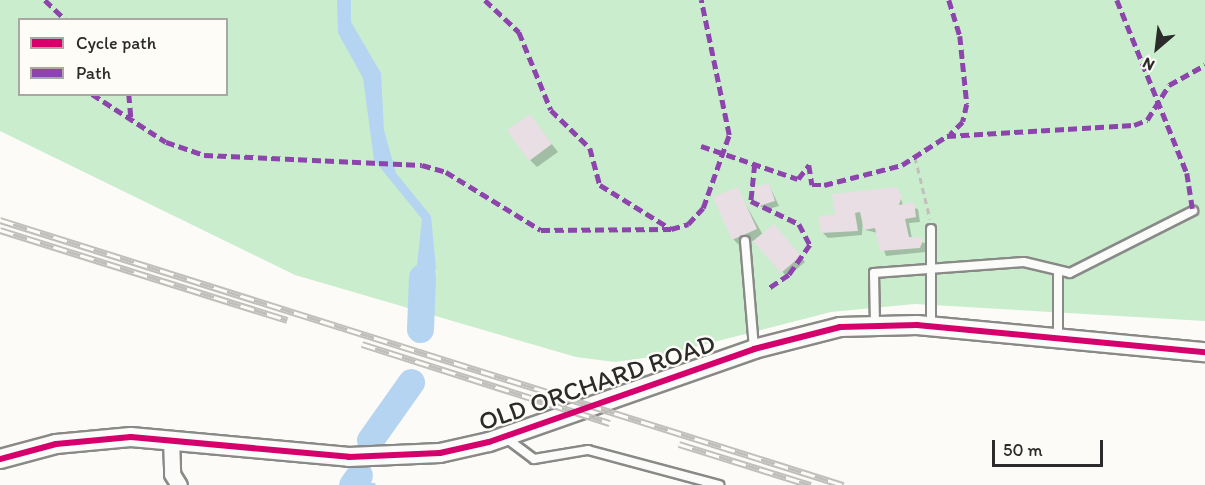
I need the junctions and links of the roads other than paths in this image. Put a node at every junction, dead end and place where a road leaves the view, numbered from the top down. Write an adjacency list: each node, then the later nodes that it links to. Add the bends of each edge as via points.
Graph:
1 (1193, 212): 5 (lane, via 1083,269)
2 (931, 229): 4 (lane)
3 (745, 241): 9 (lane)
4 (931, 271): 5 (lane, via 1024,262); 6 (lane, via 873,273); 7 (lane)
5 (1058, 272): 8 (lane)
6 (875, 325): 7 (street, OLD ORCHARD ROAD); 9 (street, OLD ORCHARD ROAD, via 815,332)
7 (932, 327): 8 (street, OLD ORCHARD ROAD)
8 (1058, 338): 10 (street, OLD ORCHARD ROAD)
9 (754, 349): 11 (street, OLD ORCHARD ROAD)
10 (1205, 352)
11 (505, 437): 12 (street, OLD ORCHARD ROAD, via 431,454 369,458); 15 (lane, via 534,459 588,450)
12 (171, 439): 13 (street, OLD ORCHARD ROAD, via 93,439); 14 (street, via 172,474)
13 (0, 459)
14 (179, 485)
15 (719, 485)

